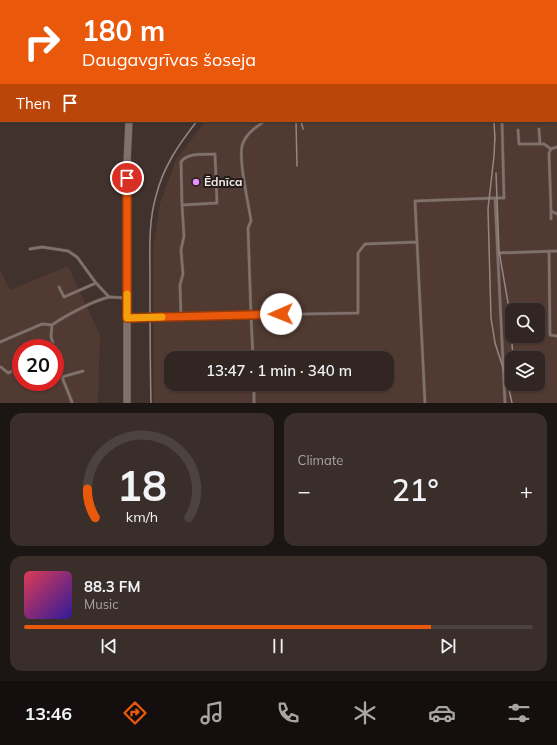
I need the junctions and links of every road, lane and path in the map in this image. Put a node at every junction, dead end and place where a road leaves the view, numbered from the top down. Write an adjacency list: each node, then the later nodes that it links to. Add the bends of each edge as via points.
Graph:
1 (129, 122): 22 (main road)
2 (263, 122): 23 (lane, via 248,134 242,144 241,157 251,221 248,228)
3 (502, 122): 9 (lane, via 504,198)
4 (540, 129): 6 (lane)
5 (518, 130): 6 (lane, via 519,144)
6 (540, 144): 8 (lane)
7 (557, 147): 8 (lane)
8 (551, 149): 11 (lane)
9 (495, 198): 14 (lane, via 415,200); 18 (lane)
10 (182, 204): 10 (lane, via 217,203 215,154 190,155 181,162); 24 (lane, via 184,236 181,250)
11 (551, 211): 12 (lane); 13 (lane)
12 (557, 214)
13 (552, 219)
14 (417, 242): 23 (lane, via 365,244 358,253 358,313); 40 (lane)
15 (30, 249): 19 (lane, via 42,247 68,251 77,257)
16 (549, 251): 17 (lane); 18 (lane); 27 (lane, via 550,335)
17 (557, 251)
18 (498, 253): 41 (lane)
19 (96, 283): 20 (lane, via 64,297); 21 (lane)
20 (59, 287)
21 (109, 297): 22 (lane); 26 (lane, via 61,318)
22 (127, 298): 25 (main road)
23 (251, 315): 24 (lane); 30 (lane)
24 (181, 317): 25 (lane)
25 (127, 318): 38 (main road)
26 (52, 325): 28 (lane); 29 (lane, via 42,324)
27 (557, 336)
28 (52, 339)
29 (0, 342)
30 (252, 351)
31 (1, 367): 32 (lane, via 8,373)
32 (12, 371)
33 (83, 371): 34 (lane)
34 (64, 376)
35 (64, 382): 37 (lane)
36 (254, 391): 39 (lane)
37 (72, 402)
38 (127, 403)
39 (254, 403)
40 (425, 403)
41 (505, 403)

